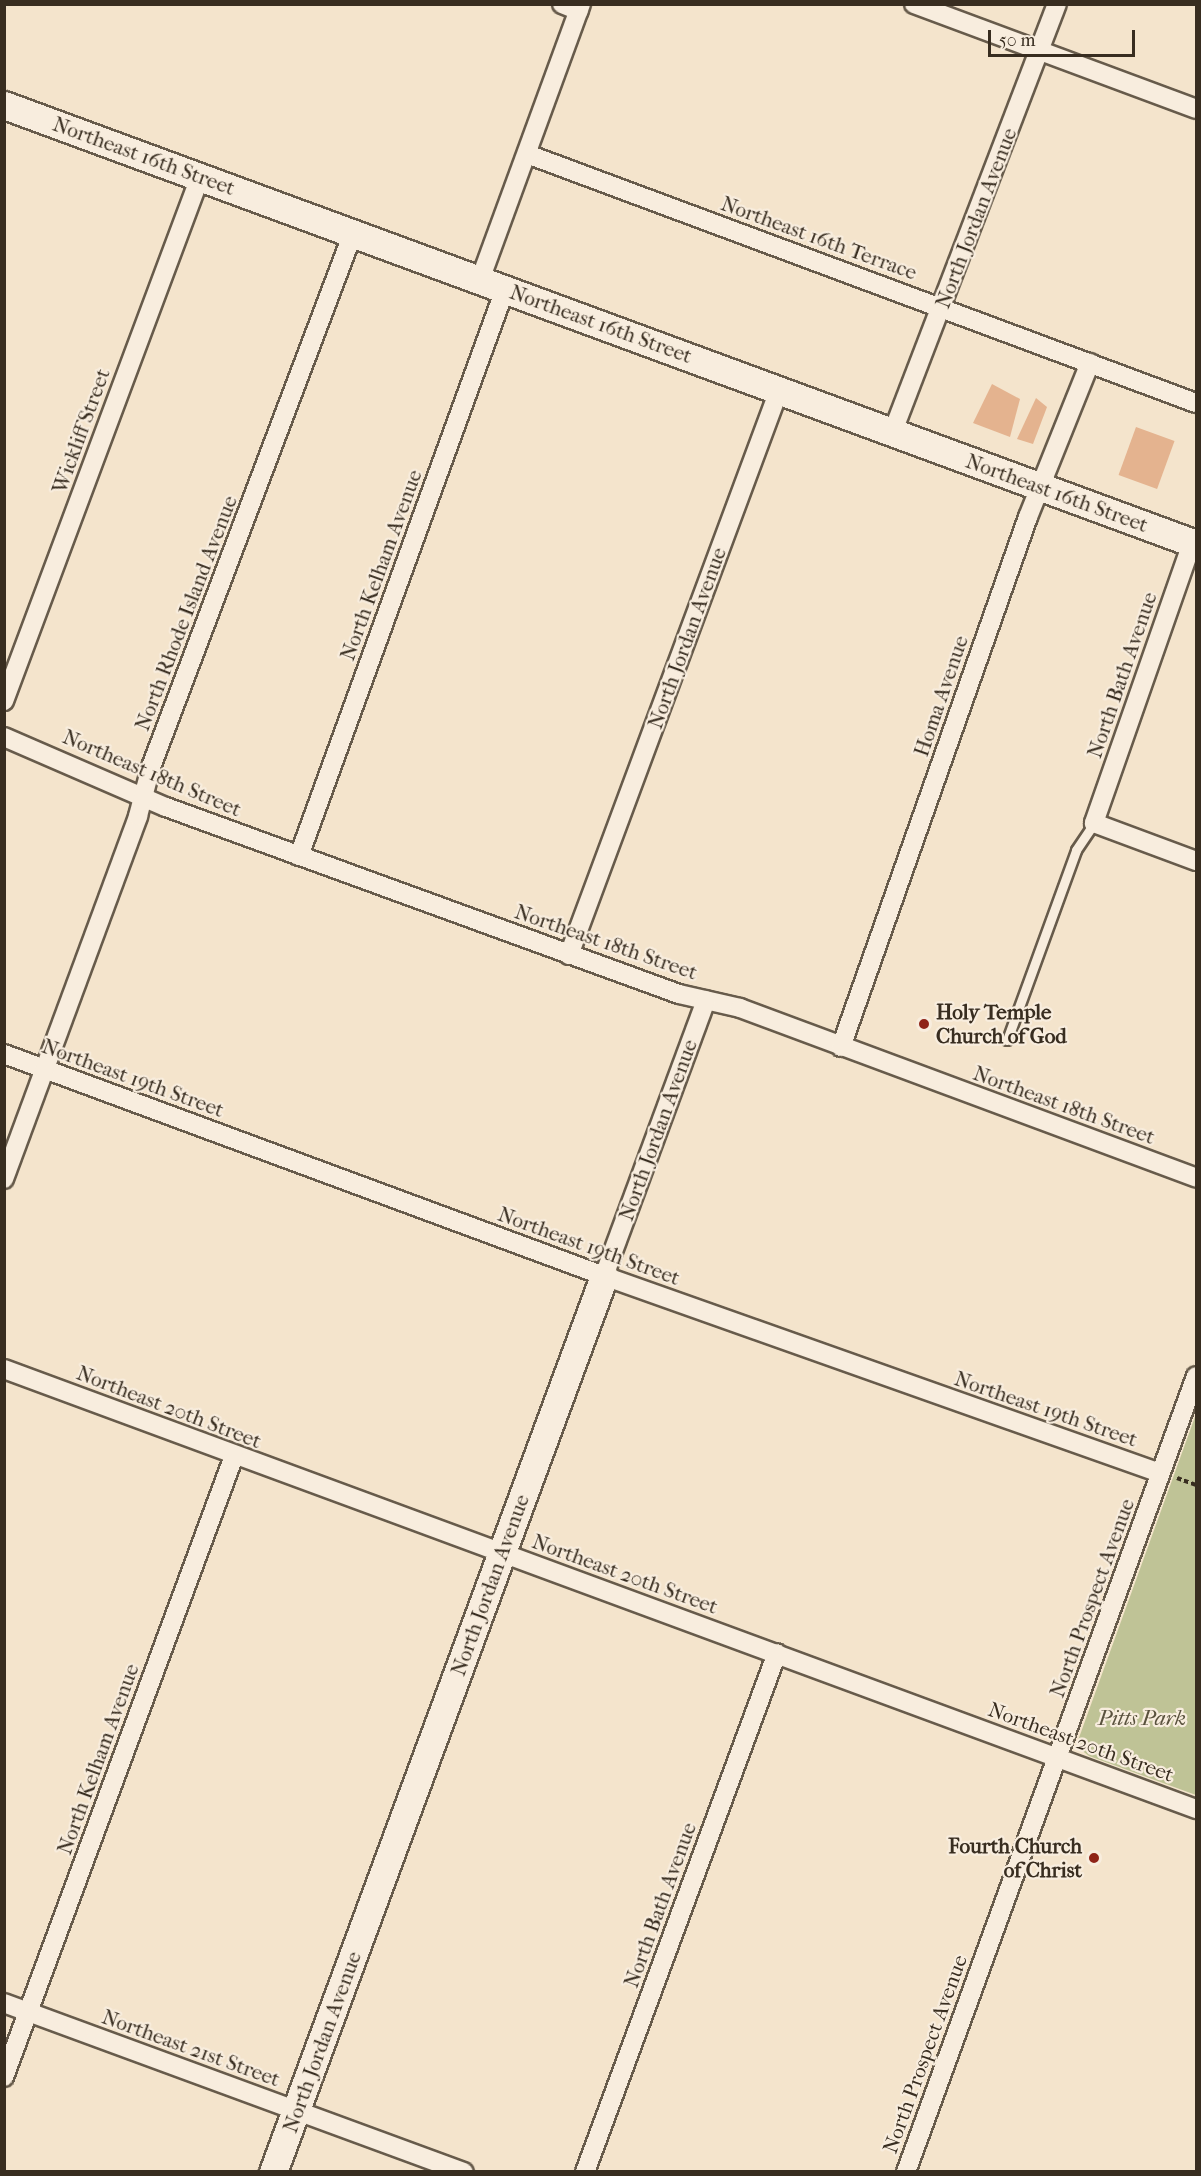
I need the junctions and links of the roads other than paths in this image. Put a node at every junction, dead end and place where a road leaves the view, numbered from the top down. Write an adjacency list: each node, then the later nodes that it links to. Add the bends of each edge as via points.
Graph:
1 (914, 4): 4 (street)
2 (1057, 4): 4 (street, North Jordan Avenue)
3 (574, 7): 7 (street, North Kelham Avenue)
4 (1041, 51): 6 (street); 11 (street, North Jordan Avenue)
5 (4, 105): 8 (street, Northeast 16th Street)
6 (1197, 109)
7 (526, 154): 10 (street, North Kelham Avenue); 11 (street, Northeast 16th Terrace)
8 (200, 177): 9 (street, Northeast 16th Street); 18 (street, Wickliff Street)
9 (353, 233): 10 (street, Northeast 16th Street); 20 (street, North Rhode Island Avenue)
10 (492, 285): 13 (street, Northeast 16th Street); 22 (street, North Kelham Avenue)
11 (941, 307): 12 (street, Northeast 16th Terrace); 15 (street, North Jordan Avenue)
12 (1090, 363): 14 (street, Northeast 16th Terrace); 16 (street, Homa Avenue)
13 (779, 390): 15 (street, Northeast 16th Street); 24 (street, North Jordan Avenue)
14 (1197, 403)
15 (893, 432): 16 (street, Northeast 16th Street)
16 (1041, 487): 17 (street, Northeast 16th Street); 27 (street, Homa Avenue)
17 (1194, 543): 21 (street, North Bath Avenue)
18 (4, 701)
19 (4, 737): 20 (street, Northeast 18th Street)
20 (144, 796): 22 (street, Northeast 18th Street); 29 (street, North Rhode Island Avenue)
21 (1094, 823): 23 (street); 26 (lane, via 1076,850)
22 (299, 856): 24 (street, Northeast 18th Street)
23 (1197, 861)
24 (569, 955): 25 (street, Northeast 18th Street)
25 (706, 1000): 27 (street, Northeast 18th Street); 32 (street, North Jordan Avenue)
26 (1007, 1040)
27 (841, 1047): 30 (street, Northeast 18th Street)
28 (4, 1054): 29 (street, Northeast 19th Street)
29 (44, 1069): 31 (street, North Rhode Island Avenue); 32 (street, Northeast 19th Street)
30 (1197, 1178)
31 (4, 1179)
32 (604, 1276): 36 (street, Northeast 19th Street); 37 (street, North Jordan Avenue)
33 (4, 1369): 35 (street, Northeast 20th Street)
34 (1197, 1376): 36 (street, North Prospect Avenue)
35 (234, 1456): 37 (street, Northeast 20th Street); 42 (street, North Kelham Avenue)
36 (1160, 1473): 39 (street, North Prospect Avenue)
37 (501, 1553): 38 (street, Northeast 20th Street); 44 (street, North Jordan Avenue)
38 (777, 1653): 39 (street, Northeast 20th Street); 47 (street, North Bath Avenue)
39 (1059, 1758): 40 (street, Northeast 20th Street); 48 (street, North Prospect Avenue)
40 (1197, 1809)
41 (4, 2003): 42 (street, Northeast 21st Street)
42 (28, 2012): 43 (street, North Kelham Avenue); 44 (street, Northeast 21st Street)
43 (4, 2077)
44 (296, 2110): 45 (street, North Jordan Avenue); 46 (street, Northeast 21st Street)
45 (273, 2172)
46 (464, 2172)
47 (585, 2172)
48 (906, 2172)

